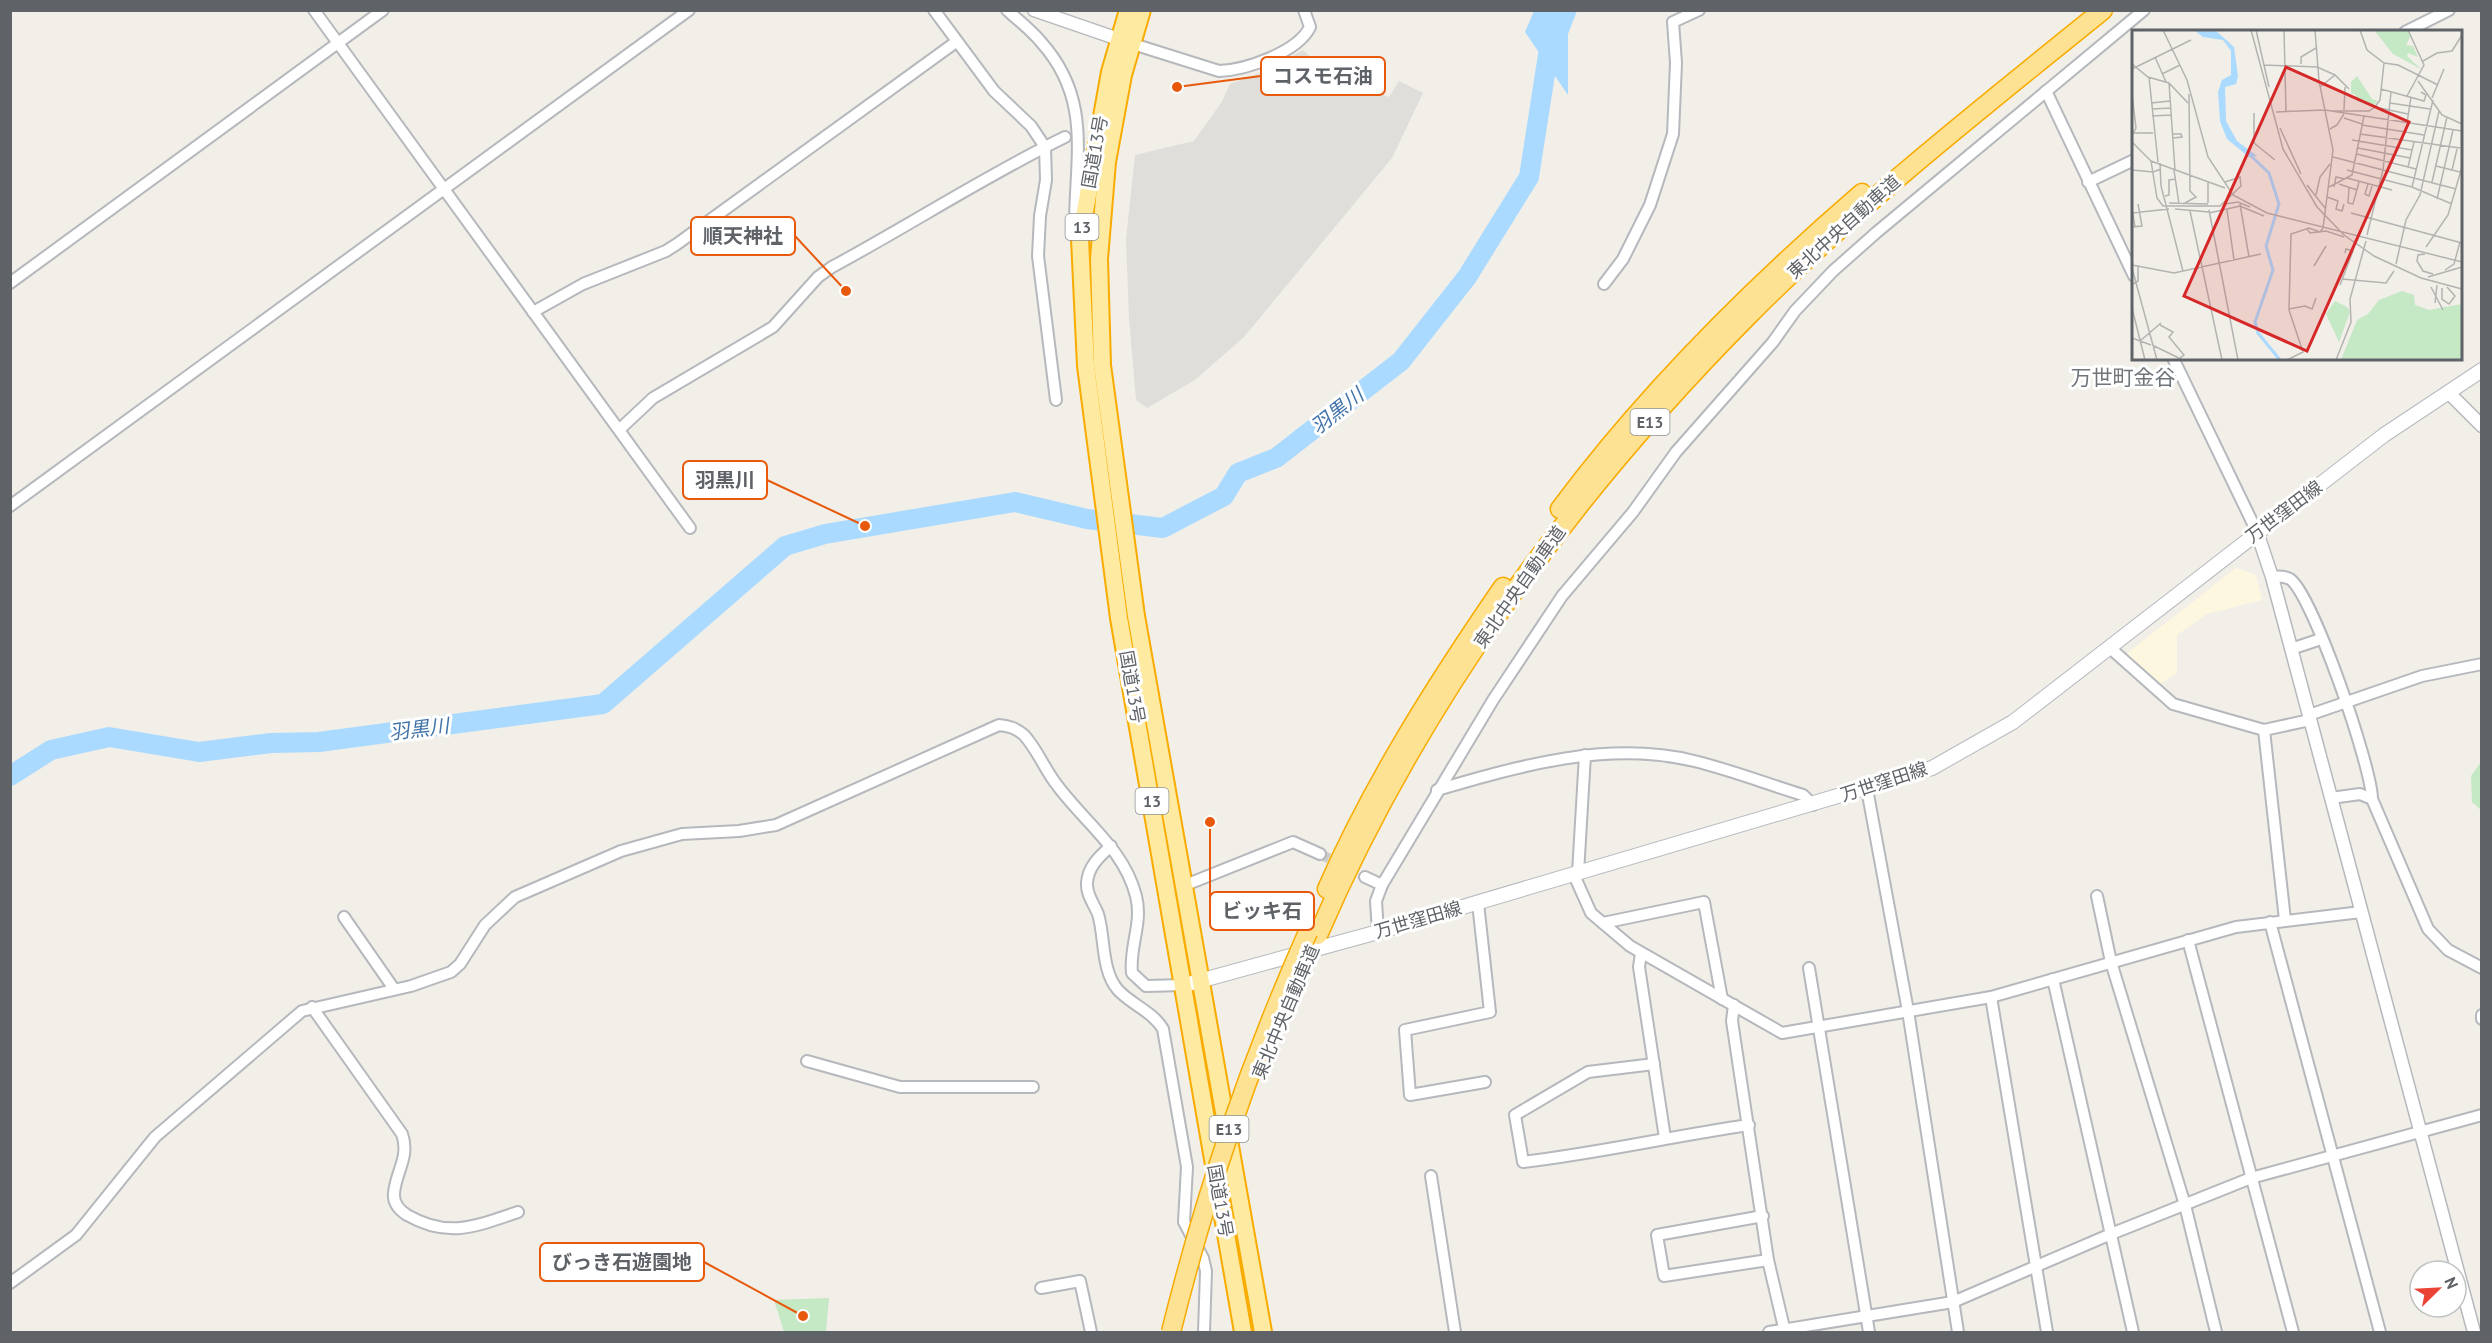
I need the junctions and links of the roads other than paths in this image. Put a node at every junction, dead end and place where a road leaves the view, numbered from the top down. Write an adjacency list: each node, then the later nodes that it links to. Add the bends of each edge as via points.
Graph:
1 (314, 10): 18 (street)
2 (383, 10): 18 (street)
3 (689, 10): 24 (street)
4 (934, 10): 17 (street)
5 (1007, 10): 25 (street, via 1042,42 1063,75 1076,106 1075,230)
6 (1034, 10): 16 (street)
7 (1128, 10): 16 (highway, 13)
8 (1142, 10): 16 (highway, 13)
9 (1304, 10): 16 (street, via 1310,27 1306,36 1276,55 1231,71 1219,71)
10 (1699, 10): 28 (street, via 1673,22 1673,134 1650,205 1623,259)
11 (2086, 10): 69 (highway, 東北中央自動車道 / E13, via 1809,239 1737,309 1575,489 1517,567 1417,717 1344,850)
12 (2103, 10): 69 (highway, 東北中央自動車道 / E13, via 1882,192 1786,279 1676,393 1583,500 1526,576 1428,724)
13 (2144, 10): 19 (street)
14 (2449, 10): 15 (street)
15 (2409, 30)
16 (1126, 41): 25 (highway, 国道13号 / 13, via 1088,193); 34 (highway, 国道13号 / 13, via 1100,236)
17 (956, 42): 21 (street, via 994,92 1030,126); 29 (street, via 672,247 583,284)
18 (338, 44): 24 (street); 27 (street)
19 (2046, 91): 23 (street); 51 (street, via 1876,232 1795,311 1562,596)
20 (1065, 138): 21 (street)
21 (1045, 147): 33 (street, via 1046,180 1038,256); 36 (street, via 832,267 773,327 653,398)
22 (2132, 160): 23 (street)
23 (2088, 182): 26 (street)
24 (445, 188): 29 (street); 37 (street)
25 (1080, 261): 34 (highway, 国道13号 / 13)
26 (2132, 274)
27 (10, 283)
28 (1604, 284)
29 (533, 312): 36 (street)
30 (2174, 360): 39 (street)
31 (2481, 370): 32 (main road, 万世窪田線)
32 (2448, 392): 35 (street); 39 (main road, 万世窪田線, via 2384,435)
33 (1056, 400)
34 (1099, 416): 41 (highway, 国道13号 / 13)
35 (2481, 426)
36 (620, 429): 38 (street)
37 (10, 507)
38 (690, 528)
39 (2257, 532): 40 (street); 43 (main road, 万世窪田線)
40 (2272, 577): 42 (street, via 2290,579 2312,613); 44 (street)
41 (1128, 617): 60 (highway, 国道13号 / 13); 77 (highway, 国道13号 / 13)
42 (2321, 639): 44 (street); 46 (street)
43 (2109, 648): 48 (street, via 2173,704); 50 (main road, 万世窪田線, via 2013,722 1966,751 1932,768)
44 (2291, 649): 47 (street)
45 (2481, 664): 46 (street, via 2422,676)
46 (2345, 701): 47 (street); 53 (street, via 2372,786)
47 (2310, 718): 48 (street); 52 (street)
48 (2264, 730): 65 (street)
49 (1585, 755): 51 (street); 54 (street, via 1631,753 1692,760 1803,795); 57 (street)
50 (1867, 789): 54 (main road, 万世窪田線); 83 (street)
51 (1437, 790): 59 (street)
52 (2331, 798): 53 (street, via 2360,794); 63 (street)
53 (2372, 799): 74 (street, via 2428,929 2448,950)
54 (1813, 805): 57 (main road, 万世窪田線)
55 (1111, 846): 77 (street, via 1124,862 1137,897 1139,918 1132,973 1146,986); 78 (street, via 1055,783 1024,736 1013,727 999,725 776,825 665,837 527,889 496,913 451,972); 111 (street, via 1095,860 1086,885 1098,914 1106,959 1117,988 1155,1017 1163,1029 1187,1167 1184,1222 1206,1271)
56 (1320, 854): 60 (street, via 1293,842)
57 (1576, 874): 62 (main road, 万世窪田線); 67 (street, via 1591,913)
58 (1365, 877): 59 (street)
59 (1382, 885): 68 (street, via 1376,901)
60 (1183, 886): 76 (highway, 国道13号 / 13)
61 (2097, 896): 72 (street)
62 (1478, 903): 68 (main road, 万世窪田線); 87 (street, via 1490,1012 1405,1030 1410,1095)
63 (2361, 912): 65 (street); 91 (street)
64 (344, 917): 78 (street)
65 (2285, 920): 66 (street)
66 (2271, 922): 70 (street); 93 (street)
67 (1603, 923): 71 (street); 80 (street, via 1704,902)
68 (1378, 932): 76 (main road, 万世窪田線)
69 (1313, 934): 109 (highway, 東北中央自動車道 / E13, bridge, via 1243,1089 1204,1206); 110 (highway, 東北中央自動車道 / E13, via 1251,1095 1203,1249)
70 (2188, 940): 72 (street); 95 (street)
71 (1641, 953): 80 (street); 86 (street, via 1639,967)
72 (2111, 962): 75 (street); 96 (street)
73 (1809, 968): 84 (street)
74 (2481, 968)
75 (2052, 979): 79 (street); 99 (street)
76 (1201, 982): 77 (main road, 万世窪田線); 113 (highway, 国道13号 / 13)
77 (1184, 985): 112 (highway, 国道13号 / 13)
78 (394, 989): 82 (street)
79 (1991, 997): 83 (street); 101 (street)
80 (1722, 999): 81 (street)
81 (1734, 1005): 84 (street, via 1782,1033); 90 (street, via 1732,1021)
82 (312, 1007): 97 (street, via 402,1134 406,1154 394,1193 395,1204 403,1212 422,1224 448,1230); 102 (street, via 291,1020 155,1137 76,1235)
83 (1908, 1011): 84 (street); 104 (street)
84 (1818, 1026): 105 (street)
85 (807, 1061): 88 (street, via 900,1087)
86 (1654, 1064): 92 (street); 92 (street, via 1588,1072 1515,1115 1523,1162 1599,1153)
87 (1485, 1082)
88 (1033, 1087)
89 (2481, 1115): 91 (street)
90 (1749, 1125): 92 (street); 98 (street)
91 (2420, 1131): 93 (street); 106 (street)
92 (1665, 1137)
93 (2332, 1154): 95 (street); 122 (street)
94 (1431, 1176): 114 (street)
95 (2251, 1178): 96 (street); 121 (street)
96 (2185, 1205): 99 (street); 120 (street)
97 (518, 1212)
98 (1763, 1216): 100 (street); 100 (street, via 1657,1235 1664,1276)
99 (2111, 1234): 101 (street); 119 (street)
100 (1768, 1260): 107 (street)
101 (2037, 1267): 104 (street); 118 (street)
102 (10, 1283)
103 (1041, 1288): 108 (street, via 1080,1281)
104 (1953, 1302): 105 (street); 117 (street)
105 (1866, 1316): 107 (street); 116 (street)
106 (2476, 1326)
107 (1785, 1331): 115 (street)
108 (1091, 1332)
109 (1171, 1332)
110 (1182, 1332)
111 (1204, 1332)
112 (1243, 1332)
113 (1263, 1332)
114 (1455, 1332)
115 (1769, 1332)
116 (1869, 1332)
117 (1958, 1332)
118 (2047, 1332)
119 (2133, 1332)
120 (2216, 1332)
121 (2293, 1332)
122 (2380, 1332)

